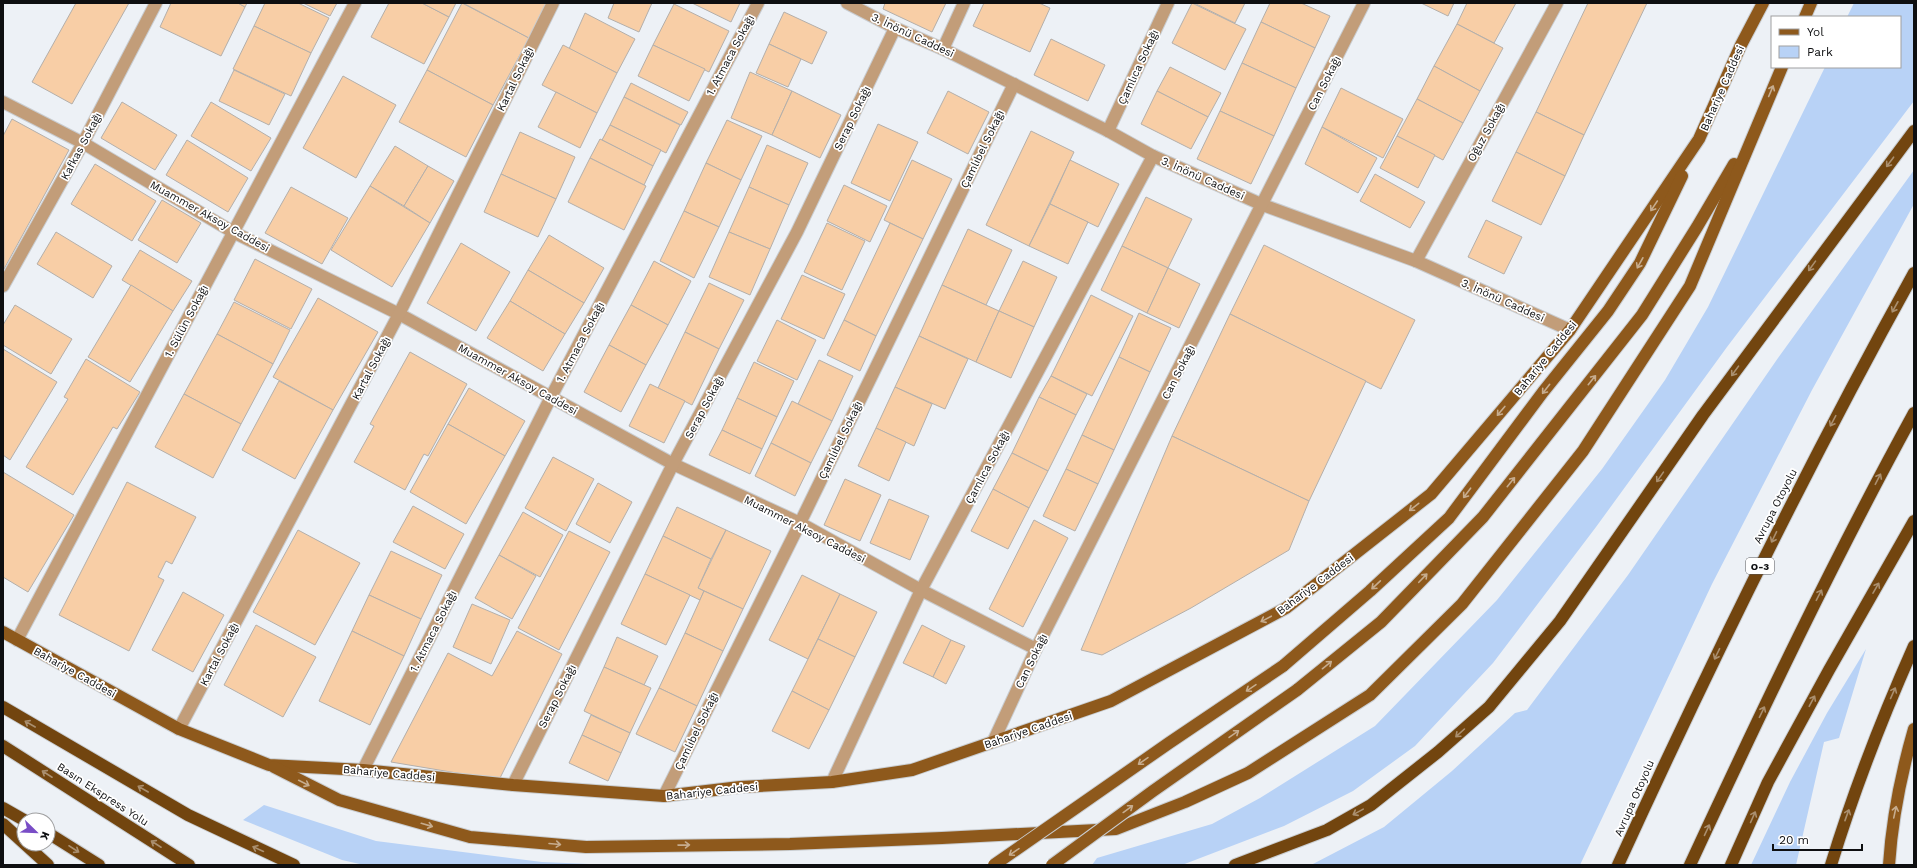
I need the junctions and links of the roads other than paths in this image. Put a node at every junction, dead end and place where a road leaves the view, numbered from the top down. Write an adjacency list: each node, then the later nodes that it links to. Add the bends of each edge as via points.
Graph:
1 (156, 3): 22 (street, Kafkas Sokağı)
2 (355, 3): 25 (street, 1. Sülün Sokağı)
3 (553, 3): 29 (street, Kartal Sokağı)
4 (758, 3): 31 (street, 1. Atmaca Sokağı)
5 (847, 3): 13 (street, 3. İnönü Caddesi)
6 (964, 3): 14 (street)
7 (1168, 3): 19 (street, Çamlıca Sokağı)
8 (1364, 3): 24 (street, Can Sokağı)
9 (1557, 3): 26 (street, Oğuz Sokağı)
10 (1763, 3): 21 (main road, Bahariye Caddesi, via 1741,45)
11 (1811, 3): 12 (main road)
12 (1805, 16)
13 (895, 28): 14 (street, 3. İnönü Caddesi); 33 (street, Serap Sokağı, via 797,232)
14 (942, 49): 16 (street, 3. İnönü Caddesi)
15 (1782, 68): 18 (main road, one-way to 15)
16 (1014, 84): 19 (street, 3. İnönü Caddesi); 35 (street, Çamlıbel Sokağı)
17 (3, 102): 22 (street, Muammer Aksoy Caddesi)
18 (1761, 116): 46 (main road, one-way to 18, via 339,800 470,838 586,847 798,844 1116,829 1185,802 1248,773 1370,695 1462,604 1583,451 1690,286); 60 (main road, one-way to 18, bridge, via 1297,690 1381,622 1483,517 1642,314 1697,227)
19 (1108, 131): 23 (street, 3. İnönü Caddesi)
20 (1914, 131): 61 (highway, one-way to 61, via 1703,415 1560,621 1489,707 1438,752 1371,805 1326,830)
21 (1700, 139): 30 (main road, Bahariye Caddesi, one-way to 30); 59 (main road, one-way to 59, bridge, via 1640,263 1612,305 1449,518 1283,666 1169,742)
22 (83, 143): 25 (street, Muammer Aksoy Caddesi); 28 (street, Kafkas Sokağı)
23 (1154, 156): 24 (street, 3. İnönü Caddesi); 36 (street, Çamlıca Sokağı)
24 (1263, 205): 26 (street, 3. İnönü Caddesi); 40 (street, Can Sokağı)
25 (233, 232): 29 (street, Muammer Aksoy Caddesi); 38 (street, 1. Sülün Sokağı)
26 (1416, 261): 30 (street, 3. İnönü Caddesi)
27 (1914, 273): 62 (highway, Avrupa Otoyolu / O-3, one-way to 62, via 1774,536 1683,722)
28 (3, 286)
29 (399, 314): 31 (street, Muammer Aksoy Caddesi); 42 (street, Kartal Sokağı)
30 (1570, 330): 44 (main road, Bahariye Caddesi, one-way to 44, via 1431,494 1286,608 1111,701)
31 (551, 397): 33 (street, Muammer Aksoy Caddesi); 47 (street, 1. Atmaca Sokağı)
32 (1914, 413): 63 (highway, one-way to 32, via 1819,595)
33 (673, 464): 35 (street, Muammer Aksoy Caddesi); 49 (street, Serap Sokağı)
34 (1914, 521): 64 (highway, one-way to 34, via 1768,782)
35 (800, 524): 36 (street, Muammer Aksoy Caddesi); 50 (street, Çamlıbel Sokağı)
36 (921, 590): 40 (street, Muammer Aksoy Caddesi); 48 (street, Çamlıca Sokağı)
37 (3, 632): 38 (main road, Bahariye Caddesi)
38 (17, 640): 42 (main road, Bahariye Caddesi)
39 (1914, 646): 65 (highway, one-way to 39, via 1868,757)
40 (1036, 649): 44 (street, Can Sokağı)
41 (3, 707): 58 (highway, one-way to 41, via 188,815)
42 (179, 729): 46 (main road, Bahariye Caddesi)
43 (1914, 730): 66 (main road, one-way to 43, via 1891,830)
44 (993, 742): 48 (main road, Bahariye Caddesi, via 912,770)
45 (3, 746): 57 (highway, Basın Ekspress Yolu, one-way to 45)
46 (269, 765): 47 (main road, Bahariye Caddesi)
47 (363, 770): 49 (main road, Bahariye Caddesi)
48 (832, 782): 50 (main road, Bahariye Caddesi, via 740,787)
49 (512, 785): 50 (main road, Bahariye Caddesi)
50 (664, 796)
51 (3, 808): 52 (highway)
52 (16, 815)
53 (3, 824): 55 (highway)
54 (56, 839): 56 (highway, one-way to 56)
55 (48, 865)
56 (99, 865)
57 (189, 865)
58 (294, 865)
59 (994, 865)
60 (1052, 865)
61 (1235, 865)
62 (1618, 865)
63 (1690, 865)
64 (1731, 865)
65 (1831, 865)
66 (1889, 865)

